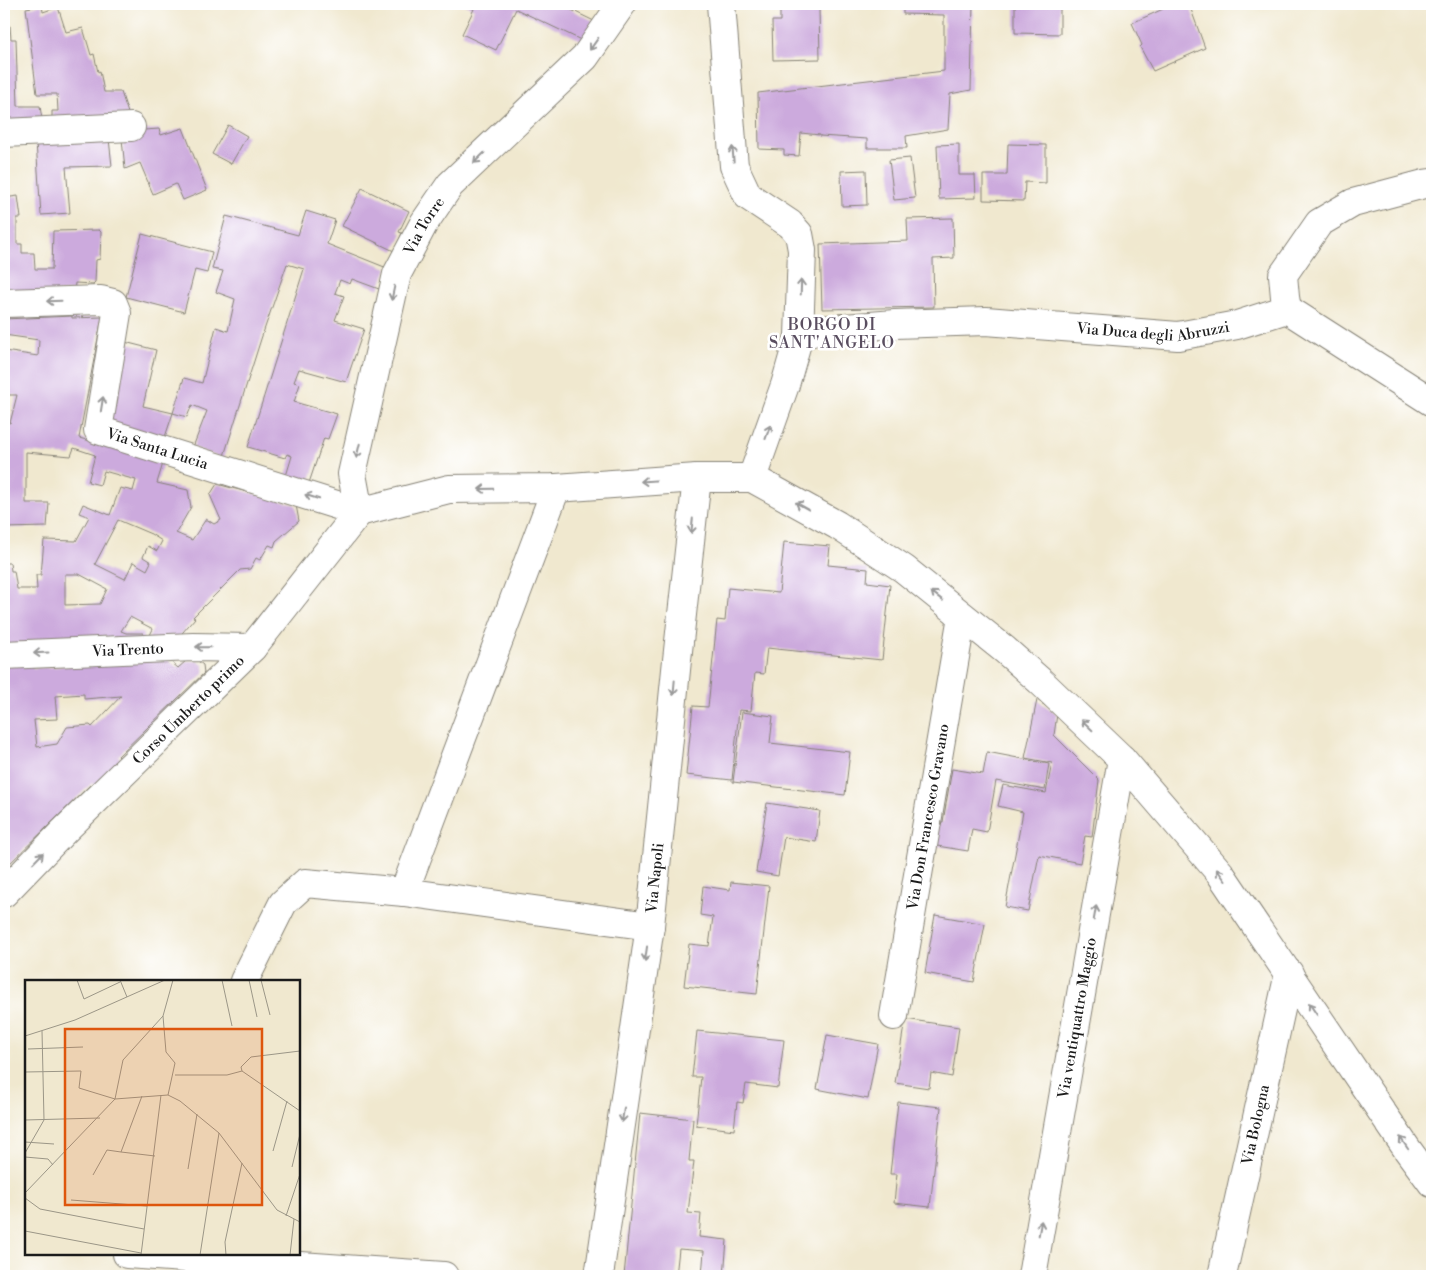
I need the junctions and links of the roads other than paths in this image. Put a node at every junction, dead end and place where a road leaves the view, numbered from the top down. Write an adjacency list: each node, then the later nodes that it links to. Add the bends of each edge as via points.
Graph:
1 (622, 4): 13 (street, Via Torre, one-way to 13, via 585,57 450,185 424,223 397,274 352,474)
2 (720, 4): 8 (street, one-way to 2, via 802,250 799,234 790,224 748,196 734,166)
3 (131, 127): 4 (street)
4 (4, 133)
5 (1432, 183): 7 (street, via 1353,203 1319,223 1283,275)
6 (4, 303): 13 (street, Via Santa Lucia, one-way to 6, via 98,430 118,314 113,303 101,300)
7 (1287, 309): 8 (street, Via Duca degli Abruzzi, via 1237,325 1178,336 986,321 819,330); 9 (street)
8 (799, 336): 11 (street, one-way to 8)
9 (1432, 402)
10 (697, 478): 11 (street); 12 (street, one-way to 12); 20 (street, Via Napoli, one-way to 20)
11 (752, 478): 14 (street, one-way to 11, via 904,570 837,525)
12 (556, 488): 13 (street, one-way to 13, via 449,489); 18 (street)
13 (358, 512): 15 (street, Corso Umberto primo)
14 (962, 616): 17 (street, one-way to 14, via 1040,681); 23 (street, Via Don Francesco Gravano)
15 (252, 648): 16 (street, Via Trento, one-way to 16, via 193,647); 19 (street, Corso Umberto primo, one-way to 15)
16 (4, 655)
17 (1122, 759): 21 (street, one-way to 17, via 1220,873); 28 (street, Via ventiquattro Maggio, one-way to 17)
18 (404, 892): 20 (street); 22 (street, via 305,883 284,903)
19 (4, 893)
20 (650, 926): 27 (street, Via Napoli, one-way to 27)
21 (1289, 973): 24 (street, one-way to 21); 29 (street, Via Bologna)
22 (245, 980)
23 (894, 1016)
24 (1432, 1183)
25 (141, 1255): 26 (street)
26 (444, 1276)
27 (599, 1276)
28 (1032, 1276)
29 (1222, 1276)

